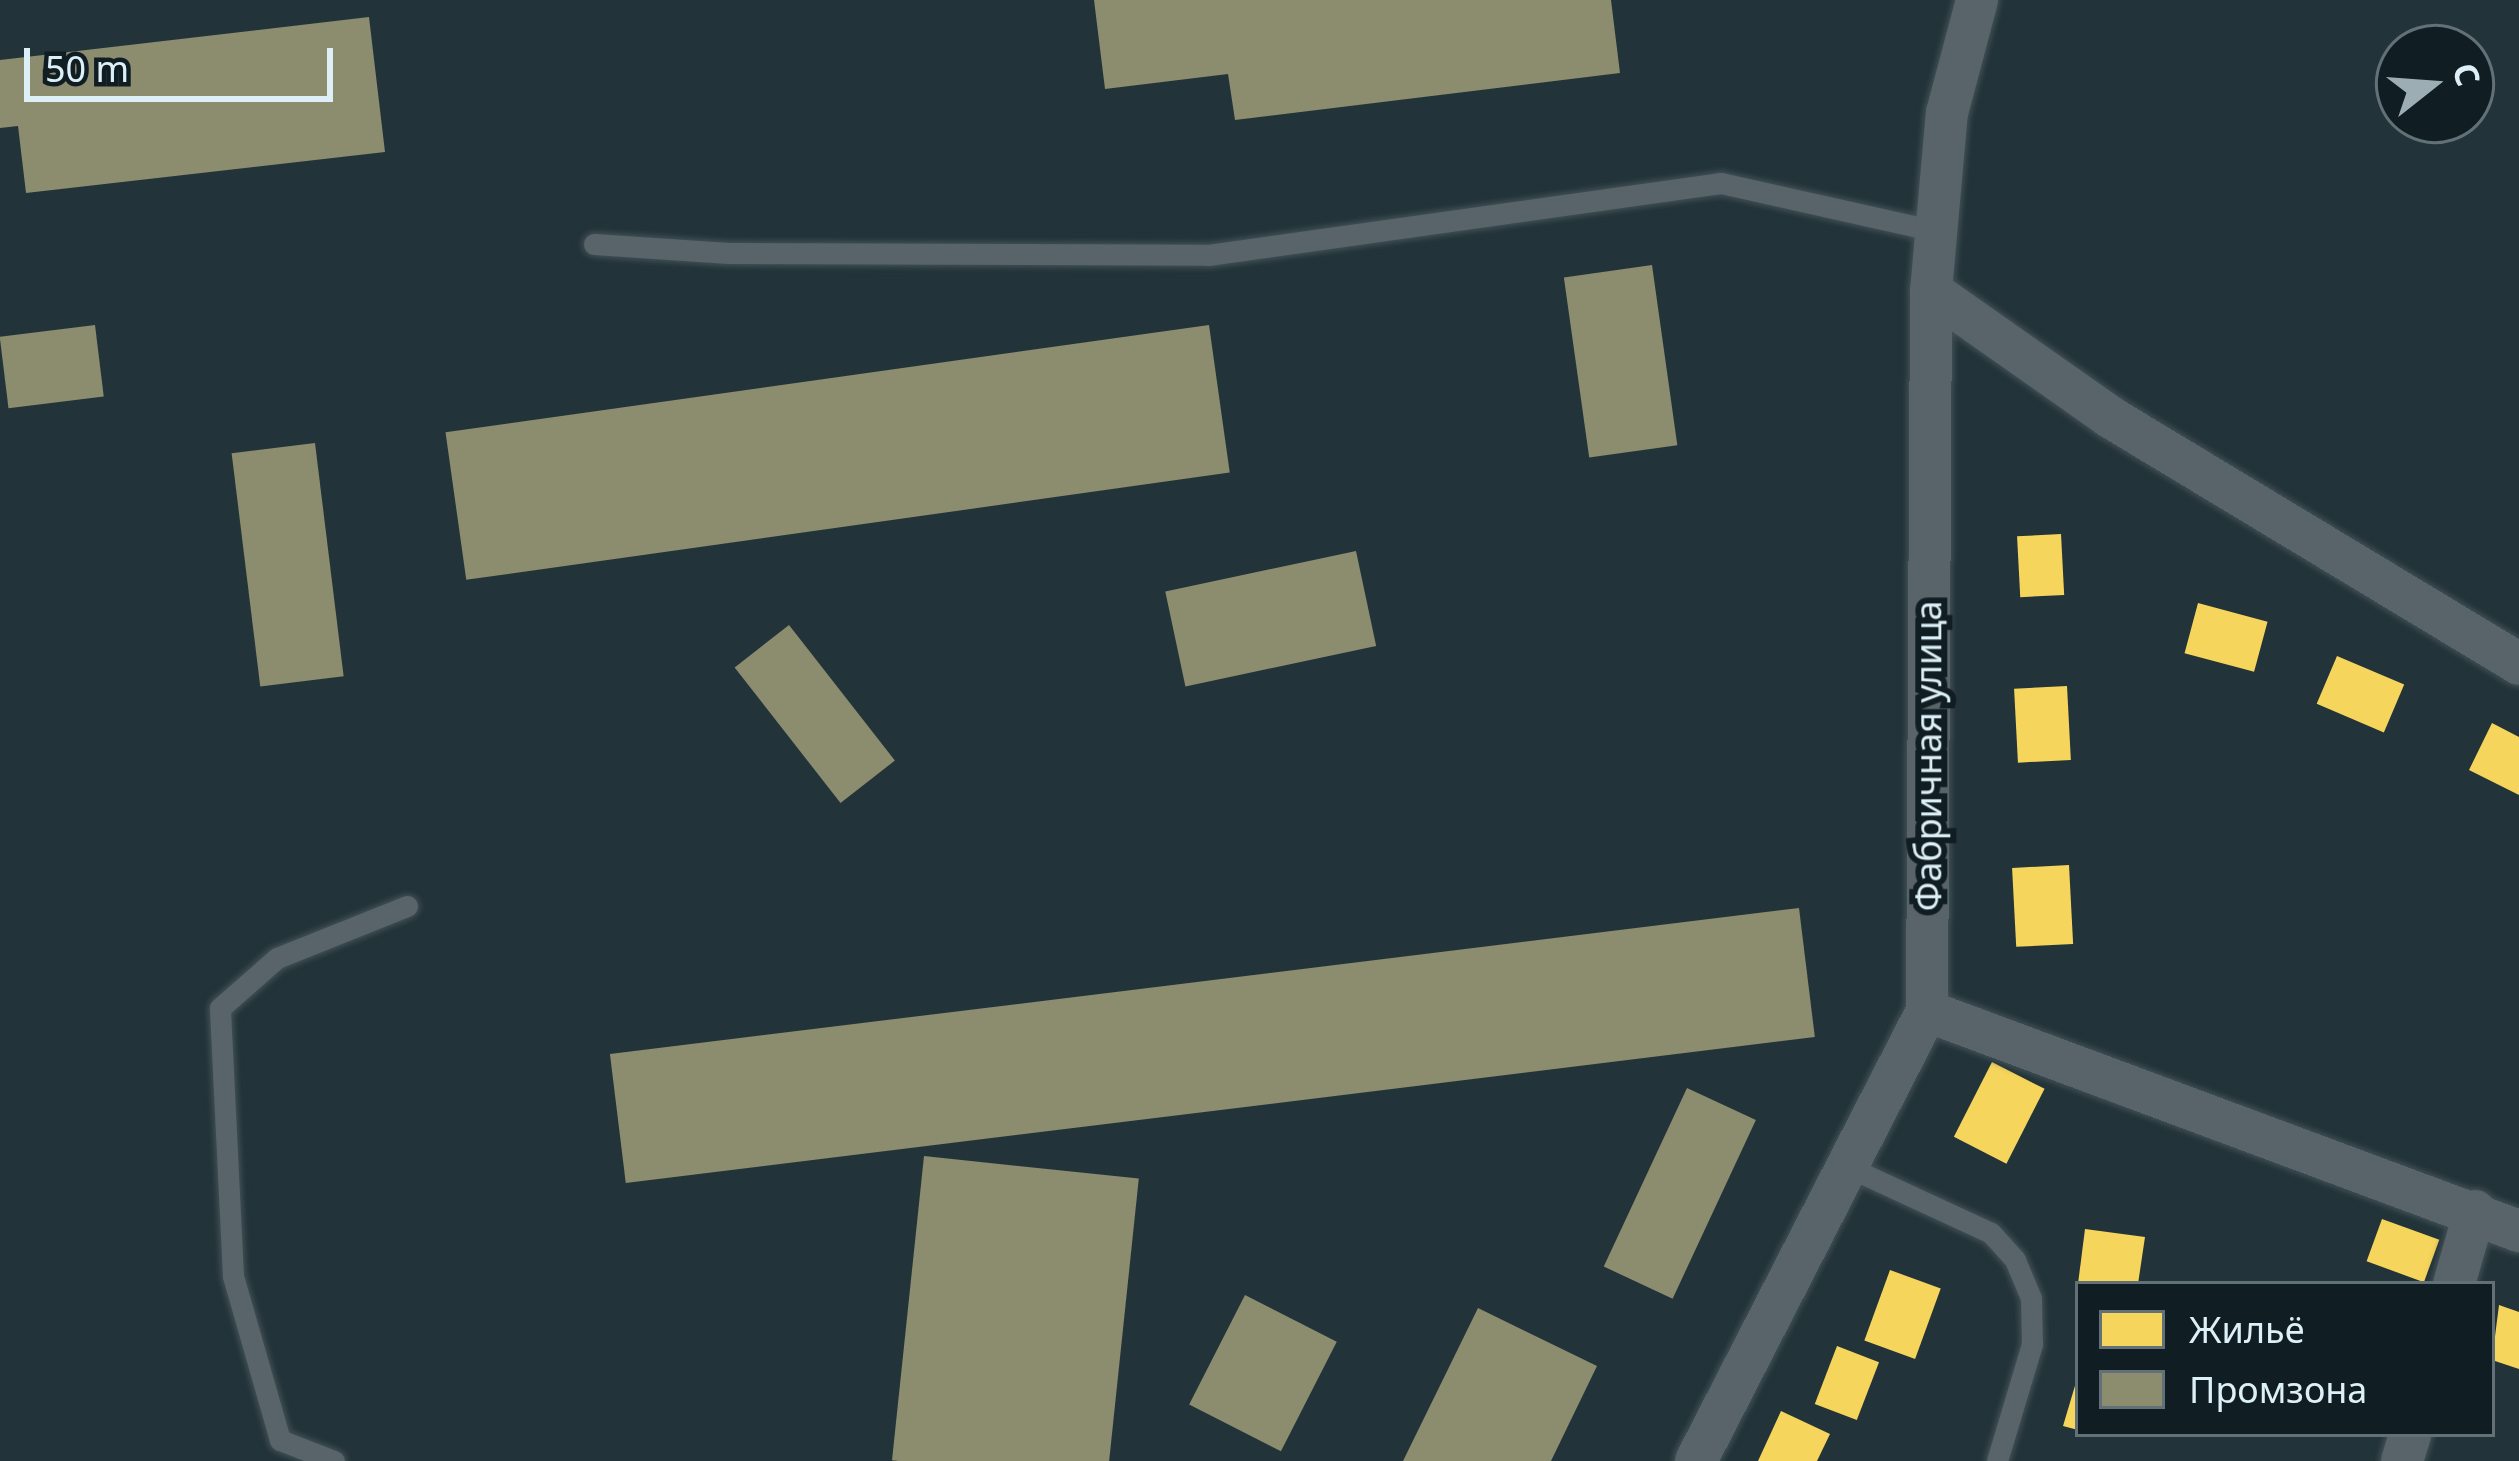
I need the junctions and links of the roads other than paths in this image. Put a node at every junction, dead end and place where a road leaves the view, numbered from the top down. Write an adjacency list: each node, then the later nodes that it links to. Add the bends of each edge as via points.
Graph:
1 (1977, 0): 2 (street, Фабричная улица, via 1947,113)
2 (1936, 231): 3 (lane, via 1721,183 1208,255 776,254); 4 (street, Фабричная улица)
3 (594, 244)
4 (1931, 291): 5 (street, via 2110,417); 7 (street, Фабричная улица)
5 (2519, 664)
6 (407, 906): 12 (lane, via 277,958 220,1008 233,1276 280,1440)
7 (1927, 1011): 8 (street, Фабричная улица); 9 (street)
8 (1844, 1165): 13 (street, Фабричная улица); 14 (lane, via 1990,1233 2015,1260 2031,1298 2032,1344)
9 (2475, 1211): 10 (street); 11 (street)
10 (2519, 1231)
11 (2454, 1281)
12 (334, 1461)
13 (1696, 1461)
14 (1997, 1461)

